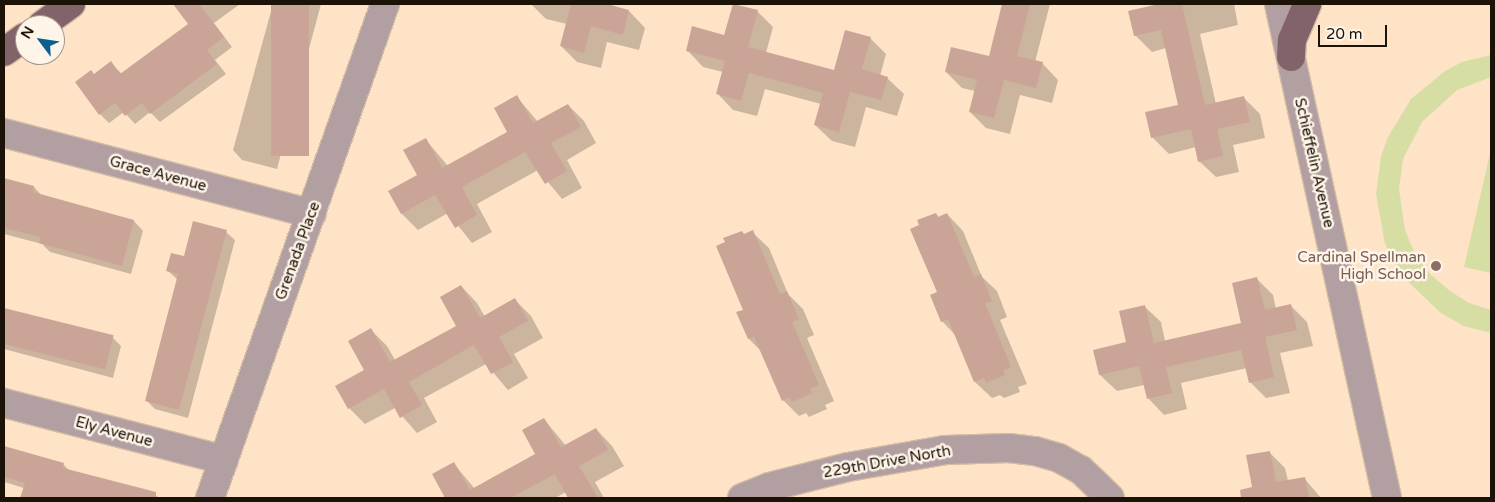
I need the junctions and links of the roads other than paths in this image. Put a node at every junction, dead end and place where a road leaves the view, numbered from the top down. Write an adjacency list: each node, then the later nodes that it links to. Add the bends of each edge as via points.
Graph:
1 (71, 4): 5 (main road)
2 (385, 4): 10 (street, Grenada Place)
3 (1280, 4): 8 (street, Schieffelin Avenue)
4 (1308, 4): 8 (main road, via 1292,40)
5 (56, 15)
6 (15, 44): 7 (main road)
7 (4, 52)
8 (1291, 57): 16 (street, Schieffelin Avenue)
9 (4, 133): 10 (street, Grace Avenue)
10 (312, 214): 12 (street, Grenada Place)
11 (4, 403): 12 (street, Ely Avenue)
12 (224, 460): 13 (street, Grenada Place)
13 (210, 498)
14 (742, 498): 15 (street, 229th Drive North, via 769,487 848,467 945,450 1009,448 1059,458 1081,470)
15 (1110, 498)
16 (1387, 498)

